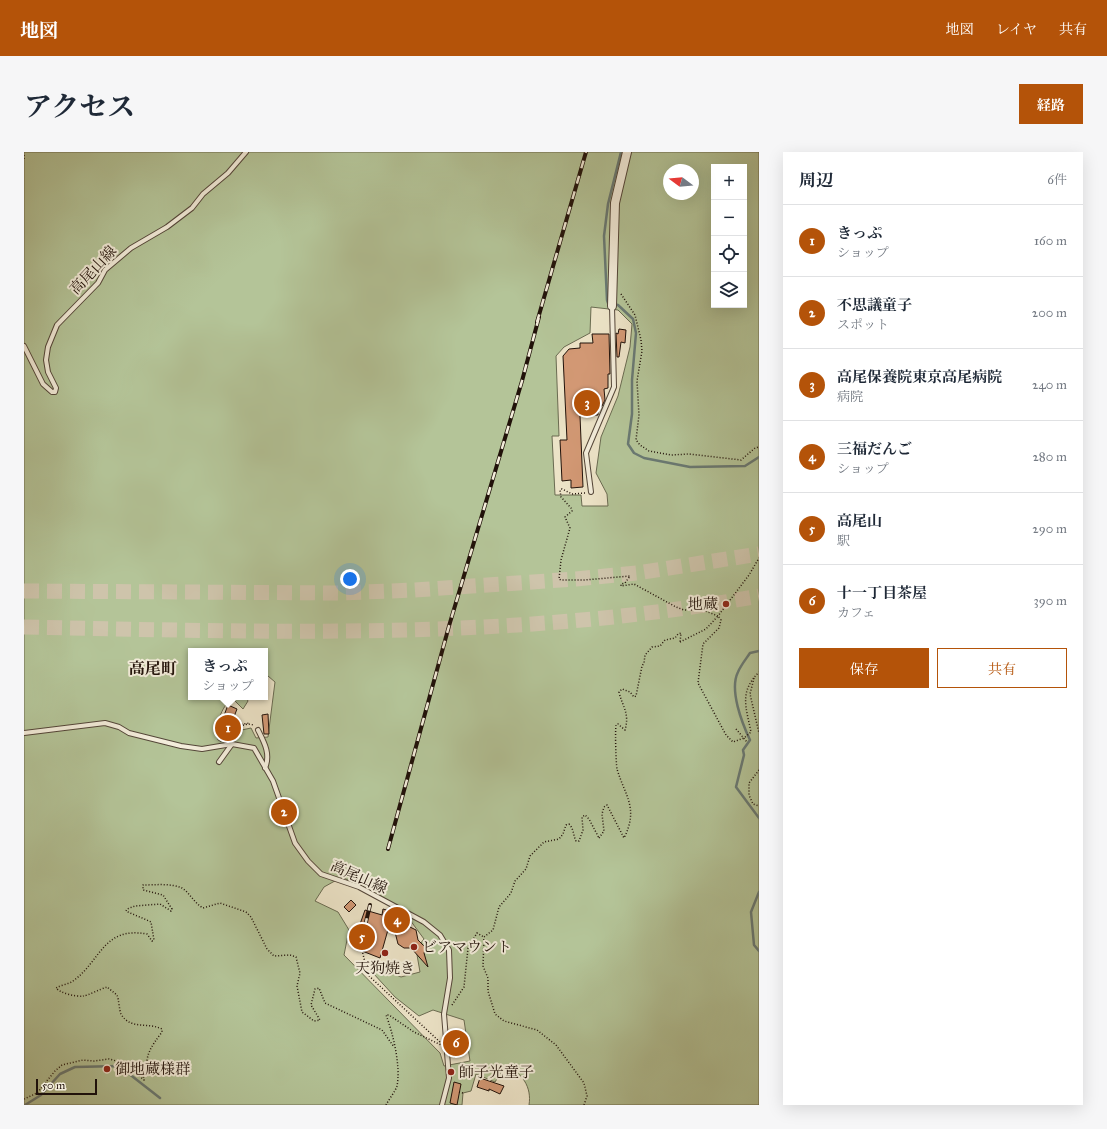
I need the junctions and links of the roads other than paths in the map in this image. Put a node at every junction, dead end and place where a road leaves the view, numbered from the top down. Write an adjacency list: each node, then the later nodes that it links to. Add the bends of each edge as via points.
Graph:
1 (246, 152): 4 (lane, 高尾山線, via 192,208 167,227 131,248 105,270 98,284 57,325 46,360 48,372 56,388 55,392 43,384)
2 (627, 152): 3 (street, via 615,203)
3 (612, 303): 5 (lane, via 614,387 586,453)
4 (24, 346)
5 (591, 492)
6 (258, 730): 10 (lane, via 266,746 268,758)
7 (24, 733): 8 (lane, 高尾山線, via 105,723 129,733 181,746 202,749)
8 (232, 744): 9 (lane); 10 (lane, 高尾山線, via 254,748)
9 (219, 762)
10 (265, 768): 11 (lane, 高尾山線, via 295,843 321,874 359,887 424,922 440,935 449,950 450,971 444,1014 449,1078)
11 (442, 1105)

